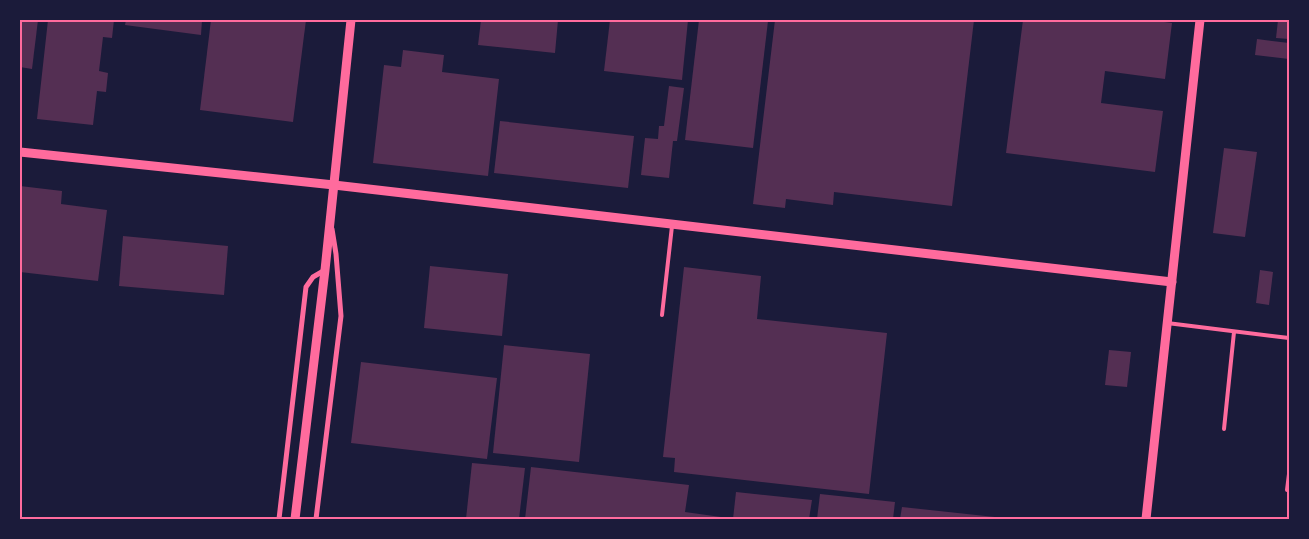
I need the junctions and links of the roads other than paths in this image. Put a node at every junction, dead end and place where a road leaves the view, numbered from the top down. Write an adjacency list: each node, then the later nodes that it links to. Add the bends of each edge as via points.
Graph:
1 (351, 20): 4 (street)
2 (1200, 20): 8 (street)
3 (20, 152): 4 (street)
4 (334, 185): 5 (street); 6 (street)
5 (330, 222): 7 (street); 18 (street, via 341,316)
6 (672, 224): 8 (street); 9 (lane)
7 (325, 270): 16 (street, via 306,287); 17 (street)
8 (1172, 282): 10 (street)
9 (662, 315)
10 (1167, 323): 11 (lane); 19 (street)
11 (1234, 332): 12 (lane); 13 (lane)
12 (1289, 338)
13 (1224, 429)
14 (1289, 474): 15 (lane)
15 (1289, 490)
16 (279, 519)
17 (295, 519)
18 (316, 519)
19 (1146, 519)

